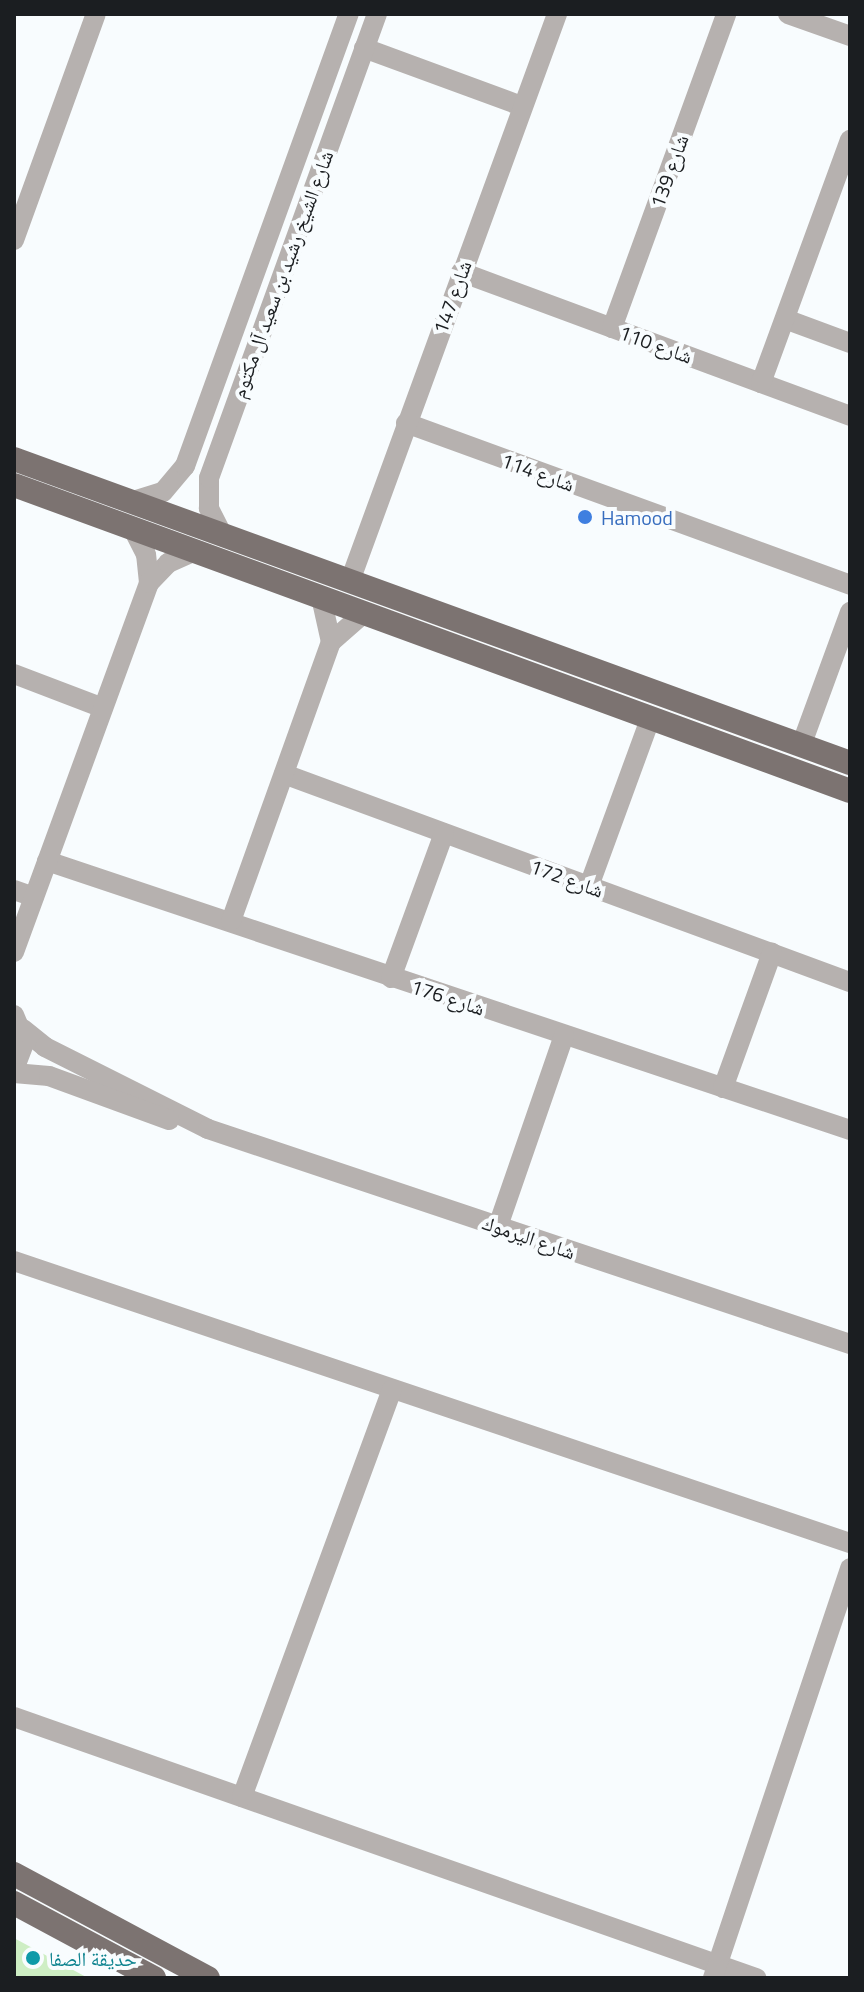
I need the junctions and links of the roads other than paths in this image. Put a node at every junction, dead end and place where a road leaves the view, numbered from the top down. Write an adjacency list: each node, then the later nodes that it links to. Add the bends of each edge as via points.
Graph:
1 (96, 14): 11 (street)
2 (349, 14): 19 (street, شارع الشيخ رشيد بن سعيد آل مكتوم)
3 (377, 14): 8 (street, شارع الشيخ رشيد بن سعيد آل مكتوم)
4 (557, 14): 9 (street, شارع 147)
5 (726, 14): 14 (street, شارع 139)
6 (788, 14): 7 (street)
7 (850, 36)
8 (364, 48): 9 (street); 20 (street, شارع الشيخ رشيد بن سعيد آل مكتوم)
9 (522, 106): 12 (street, شارع 147)
10 (850, 140): 13 (street)
11 (14, 240)
12 (461, 272): 14 (street, شارع 110); 18 (street, شارع 147)
13 (785, 319): 15 (street); 16 (street)
14 (612, 328): 16 (street, شارع 110)
15 (850, 343)
16 (761, 383): 17 (street, شارع 110)
17 (850, 416)
18 (406, 423): 27 (street, شارع 147); 29 (street, شارع 114)
19 (195, 437): 20 (street, via 207,451); 23 (street, شارع الشيخ رشيد بن سعيد آل مكتوم, via 172,485)
20 (219, 447): 25 (street, شارع الشيخ رشيد بن سعيد آل مكتوم, via 208,493)
21 (14, 459): 23 (main road)
22 (14, 485): 24 (main road)
23 (133, 501): 25 (main road)
24 (133, 529): 26 (main road); 28 (street, via 146,554)
25 (222, 534): 27 (main road)
26 (193, 552): 28 (street, via 168,563); 31 (main road)
27 (350, 581): 30 (main road)
28 (149, 583): 36 (street)
29 (850, 585)
30 (374, 590): 33 (main road); 38 (main road)
31 (321, 597): 33 (main road); 34 (street)
32 (850, 612): 39 (street)
33 (364, 613): 34 (street); 37 (main road)
34 (331, 642): 42 (street)
35 (14, 674): 36 (street)
36 (103, 708): 45 (street)
37 (650, 719): 40 (main road); 46 (street)
38 (761, 731): 39 (main road); 40 (main road, via 749,737)
39 (801, 746): 41 (main road)
40 (752, 755): 43 (main road)
41 (850, 763)
42 (284, 774): 44 (street, شارع 172); 49 (street)
43 (850, 791)
44 (444, 833): 46 (street, شارع 172); 52 (street)
45 (47, 861): 48 (street); 49 (street, شارع 176)
46 (589, 886): 51 (street, شارع 172)
47 (14, 890): 48 (street)
48 (34, 897): 50 (street)
49 (231, 921): 52 (street, شارع 176)
50 (14, 952)
51 (772, 953): 53 (street, شارع 172); 57 (street)
52 (391, 978): 55 (street, شارع 176)
53 (850, 982)
54 (17, 1017): 56 (street, via 24,1053); 58 (street, شارع اليرموك, via 45,1047)
55 (564, 1035): 57 (street, شارع 176); 60 (street)
56 (14, 1072): 58 (street, شارع اليرموك, via 49,1076 141,1111)
57 (723, 1088): 59 (street, شارع 176)
58 (208, 1129): 60 (street, شارع اليرموك)
59 (850, 1130)
60 (498, 1226): 62 (street, شارع اليرموك)
61 (14, 1261): 63 (street)
62 (850, 1344)
63 (392, 1390): 64 (street); 67 (street)
64 (850, 1543)
65 (850, 1568): 70 (street)
66 (14, 1717): 67 (street)
67 (242, 1797): 70 (street)
68 (14, 1874): 72 (main road)
69 (14, 1903): 71 (main road)
70 (715, 1971): 73 (street)
71 (154, 1978)
72 (208, 1978)
73 (756, 1978)

